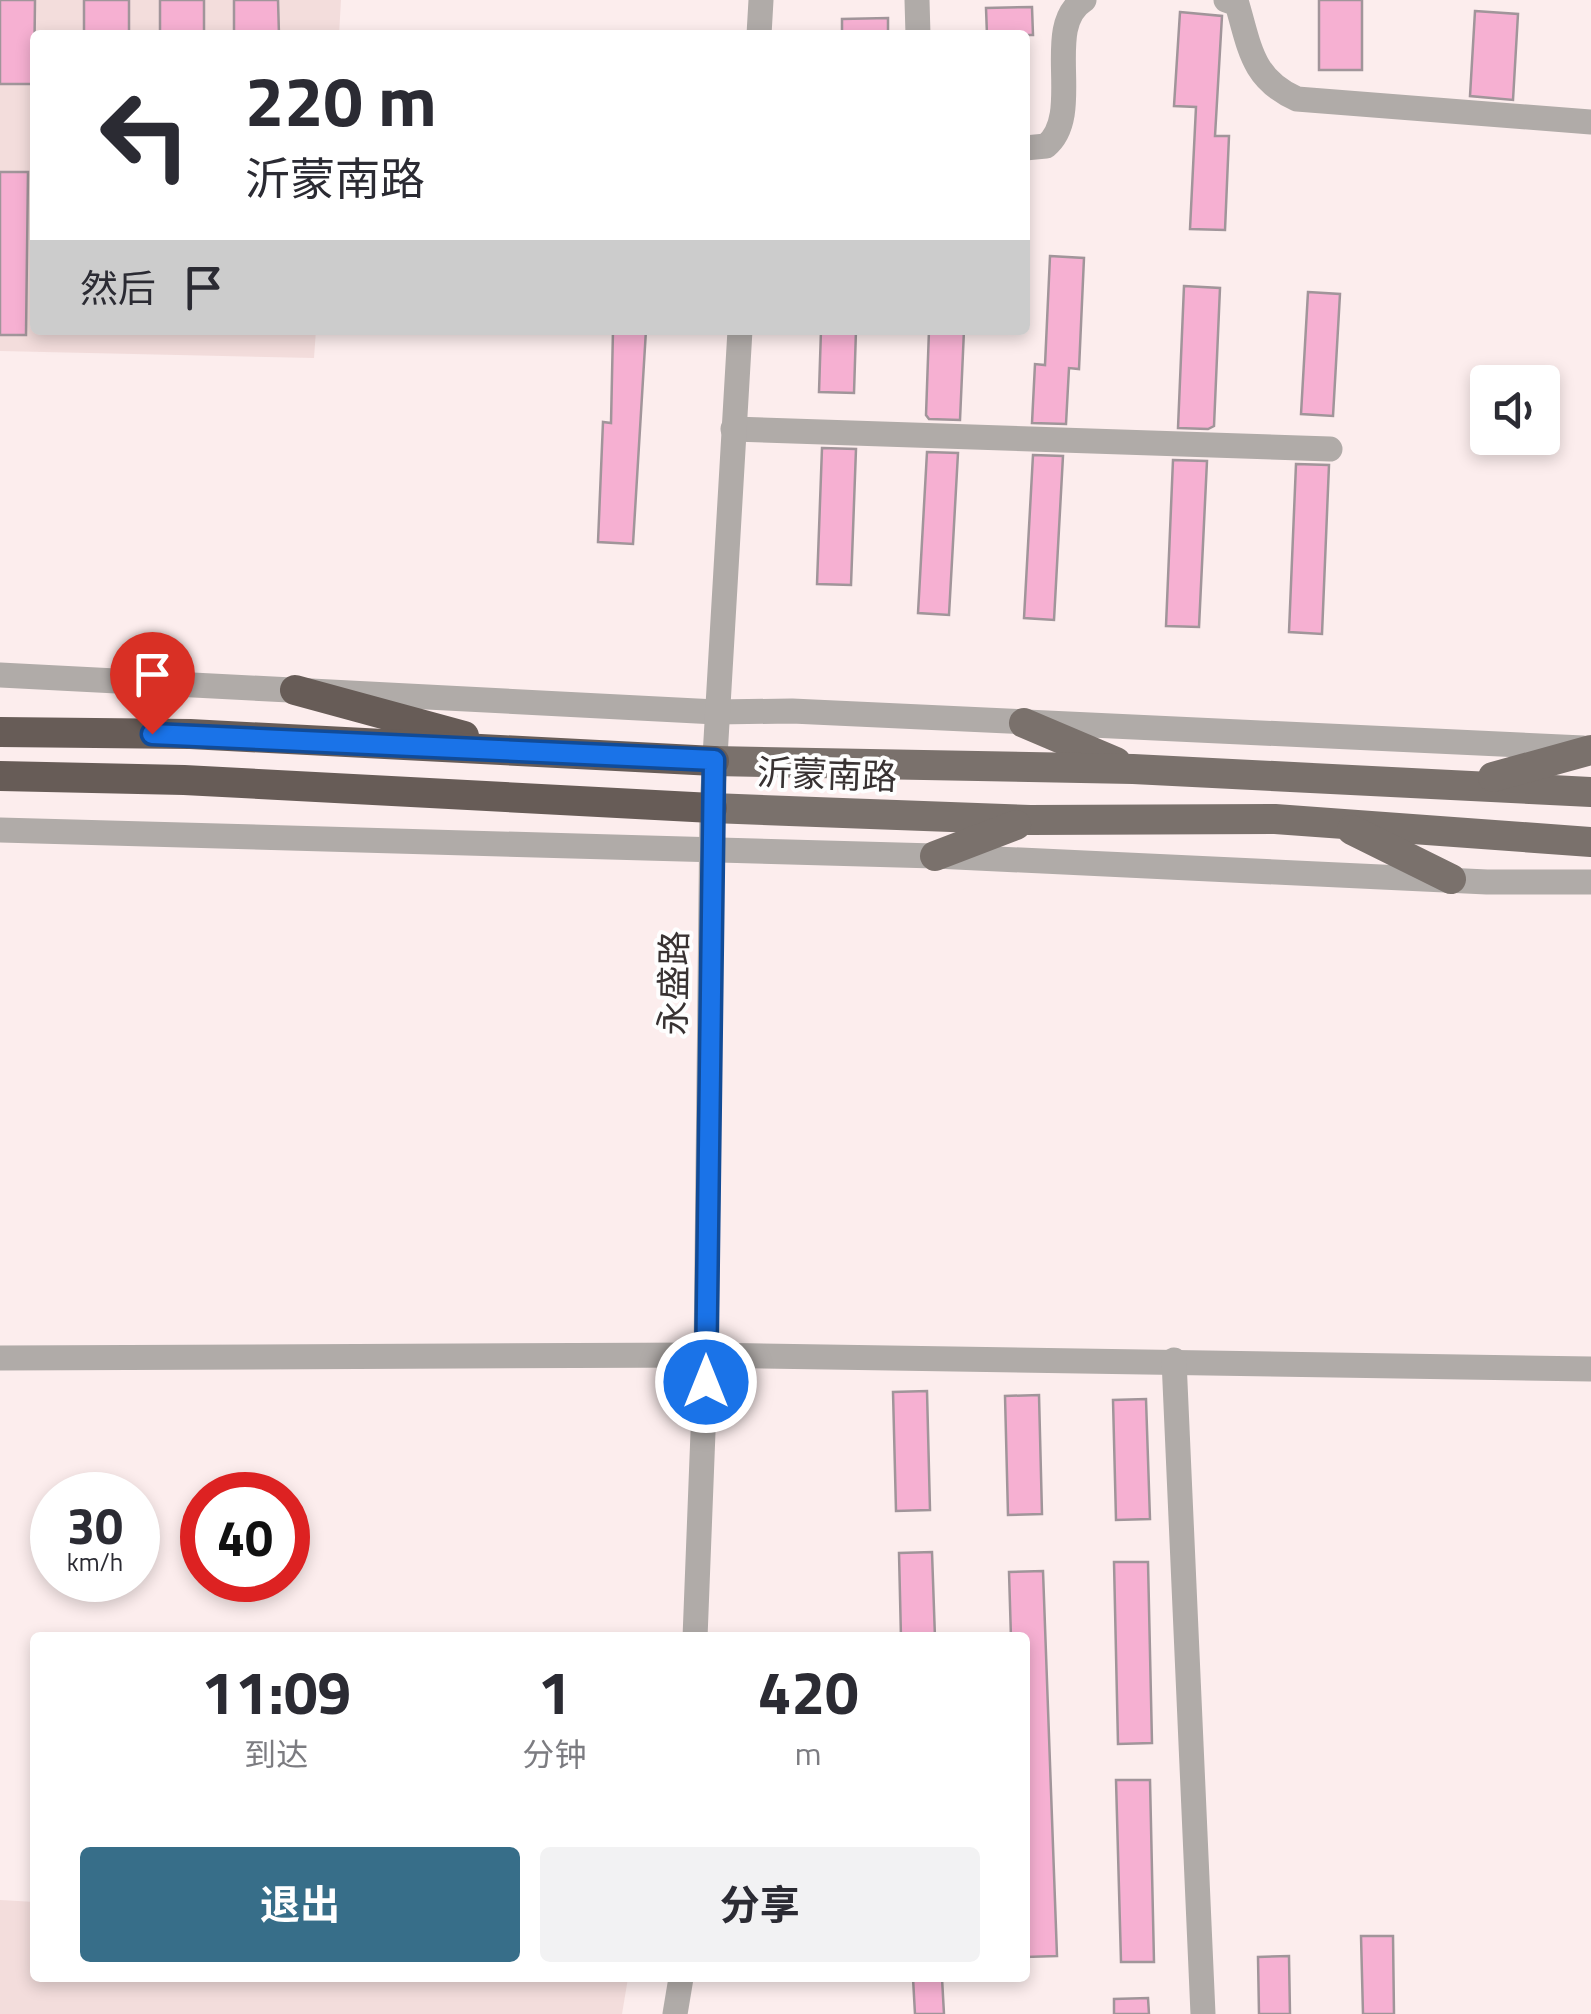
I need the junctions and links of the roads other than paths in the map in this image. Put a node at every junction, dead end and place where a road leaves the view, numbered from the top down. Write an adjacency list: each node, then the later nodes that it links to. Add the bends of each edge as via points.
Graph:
1 (761, 0): 5 (street)
2 (918, 0): 6 (street)
3 (1084, 0): 8 (street, via 1066,27 1061,128 1046,146)
4 (1226, 0): 7 (street, via 1236,4 1255,64 1275,89 1298,99)
5 (759, 30)
6 (918, 30)
7 (1591, 122)
8 (1030, 148)
9 (740, 335): 10 (street, 永盛路)
10 (734, 429): 11 (street); 14 (street, 永盛路)
11 (1330, 449)
12 (0, 675): 13 (street)
13 (295, 690): 14 (street); 18 (highway)
14 (716, 712): 15 (street); 19 (street, 永盛路)
15 (1024, 723): 17 (street); 20 (main road)
16 (0, 732): 18 (highway, 沂蒙南路)
17 (1591, 749): 22 (main road)
18 (520, 751): 19 (highway, 沂蒙南路)
19 (714, 760): 20 (main road, 沂蒙南路); 24 (street, 永盛路)
20 (1133, 769): 22 (main road, 沂蒙南路)
21 (0, 776): 24 (highway, 沂蒙南路)
22 (1469, 784): 23 (main road, 沂蒙南路)
23 (1591, 792)
24 (712, 808): 25 (main road, 沂蒙南路); 29 (street, 永盛路)
25 (1030, 820): 26 (main road, 沂蒙南路); 30 (main road)
26 (1340, 824): 28 (main road, 沂蒙南路); 31 (main road)
27 (0, 830): 29 (street)
28 (1591, 842)
29 (711, 851): 30 (street); 33 (street, 永盛路)
30 (935, 856): 31 (street)
31 (1451, 879): 32 (street)
32 (1591, 882)
33 (706, 1355): 34 (street); 35 (street); 37 (street, 永盛路)
34 (0, 1358)
35 (1174, 1360): 36 (street); 38 (street)
36 (1591, 1370)
37 (696, 1632)
38 (1203, 2014)

